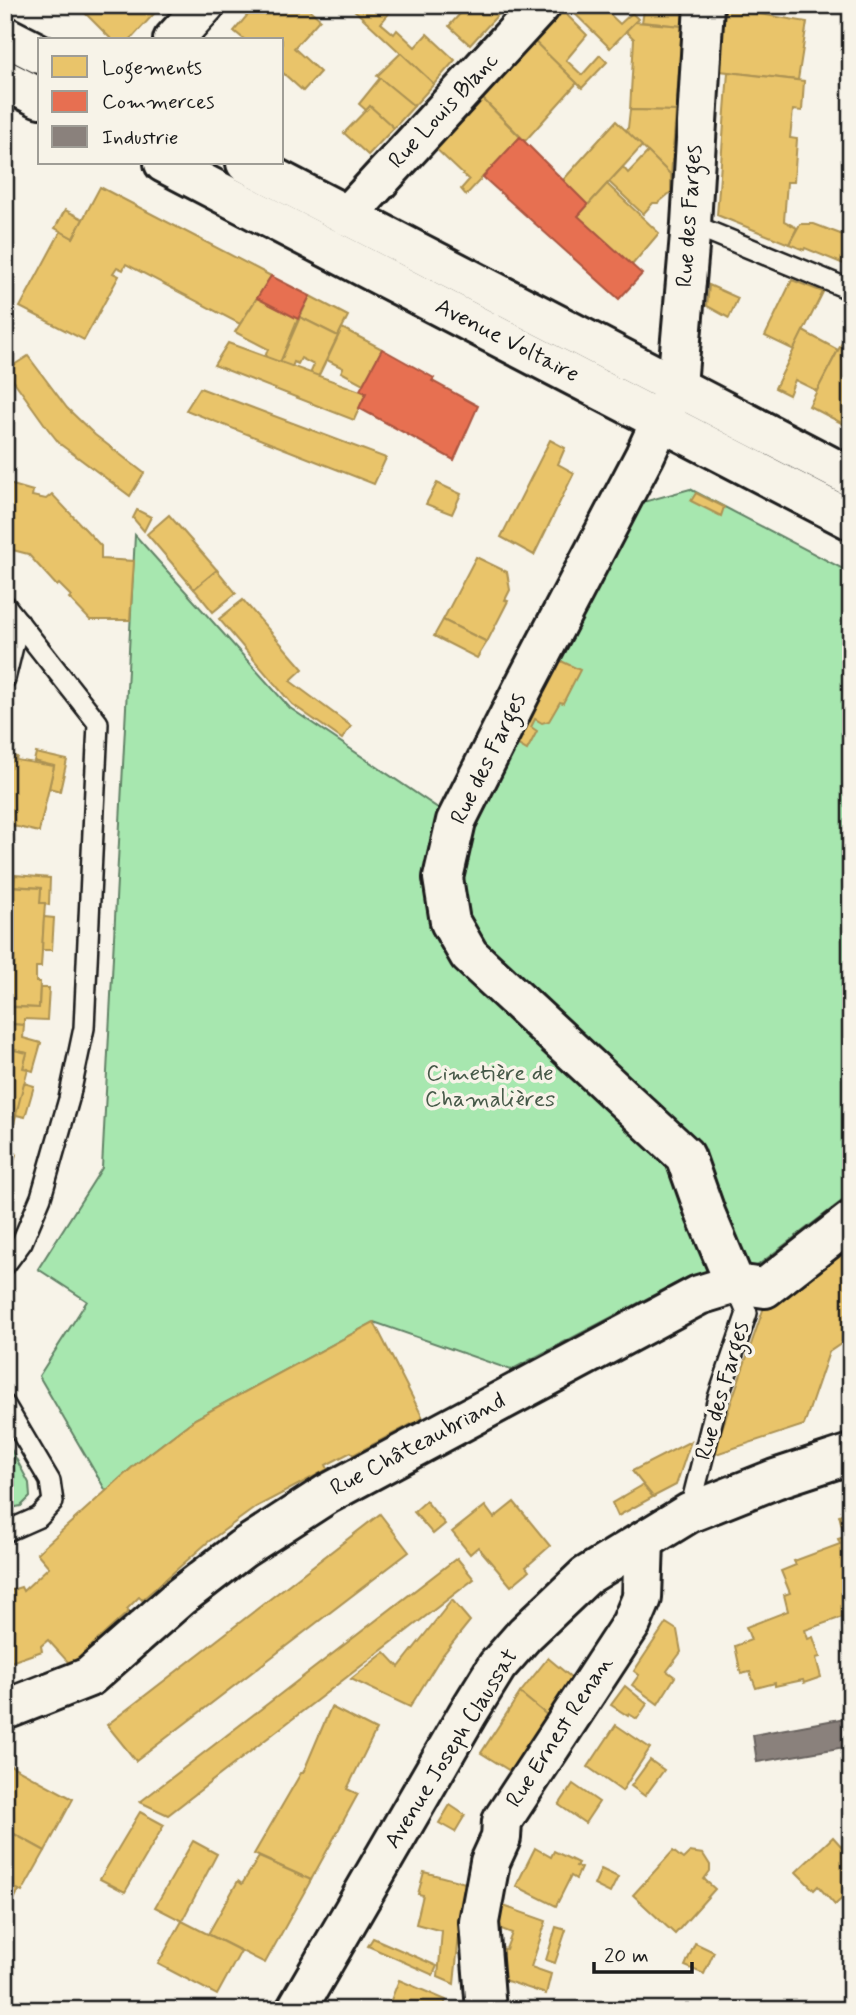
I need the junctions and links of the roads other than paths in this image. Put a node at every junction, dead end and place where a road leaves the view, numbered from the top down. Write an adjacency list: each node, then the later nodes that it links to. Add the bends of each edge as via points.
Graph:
1 (205, 5): 5 (street)
2 (541, 5): 11 (street, Rue Louis Blanc)
3 (704, 5): 12 (street, Rue des Farges)
4 (5, 36): 6 (street)
5 (175, 38)
6 (38, 53)
7 (5, 80): 8 (street)
8 (38, 97)
9 (166, 164): 15 (street, Avenue Voltaire)
10 (248, 164): 11 (street, Avenue Voltaire)
11 (347, 216): 14 (street, Avenue Voltaire)
12 (691, 224): 13 (lane); 14 (street, Rue des Farges)
13 (851, 289)
14 (677, 385): 15 (street, Rue des Farges); 16 (street, Avenue Voltaire)
15 (662, 422): 17 (street, Avenue Voltaire); 23 (street, Rue des Farges, via 456,821 443,878 450,922 470,955 685,1156)
16 (851, 477)
17 (851, 520)
18 (5, 605): 19 (lane)
19 (19, 622): 20 (lane); 22 (lane, via 98,723 84,1028 41,1197 22,1242)
20 (5, 679)
21 (851, 1222): 23 (street, Rue Châteaubriand, via 765,1288)
22 (5, 1265)
23 (735, 1284): 26 (lane, Rue des Farges, via 747,1313 718,1398); 29 (street, Rue Châteaubriand, via 699,1295 327,1494 242,1549 89,1677)
24 (5, 1405): 27 (lane, via 50,1481 53,1502 38,1517)
25 (851, 1454): 26 (street, Avenue Joseph Claussat)
26 (688, 1513): 28 (street, Avenue Joseph Claussat)
27 (5, 1532)
28 (644, 1541): 30 (street, Avenue Joseph Claussat, via 586,1576 497,1667); 31 (street, Rue Ernest Renan, via 642,1598 631,1624 502,1821 479,1922)
29 (5, 1710)
30 (296, 2010)
31 (486, 2010)

